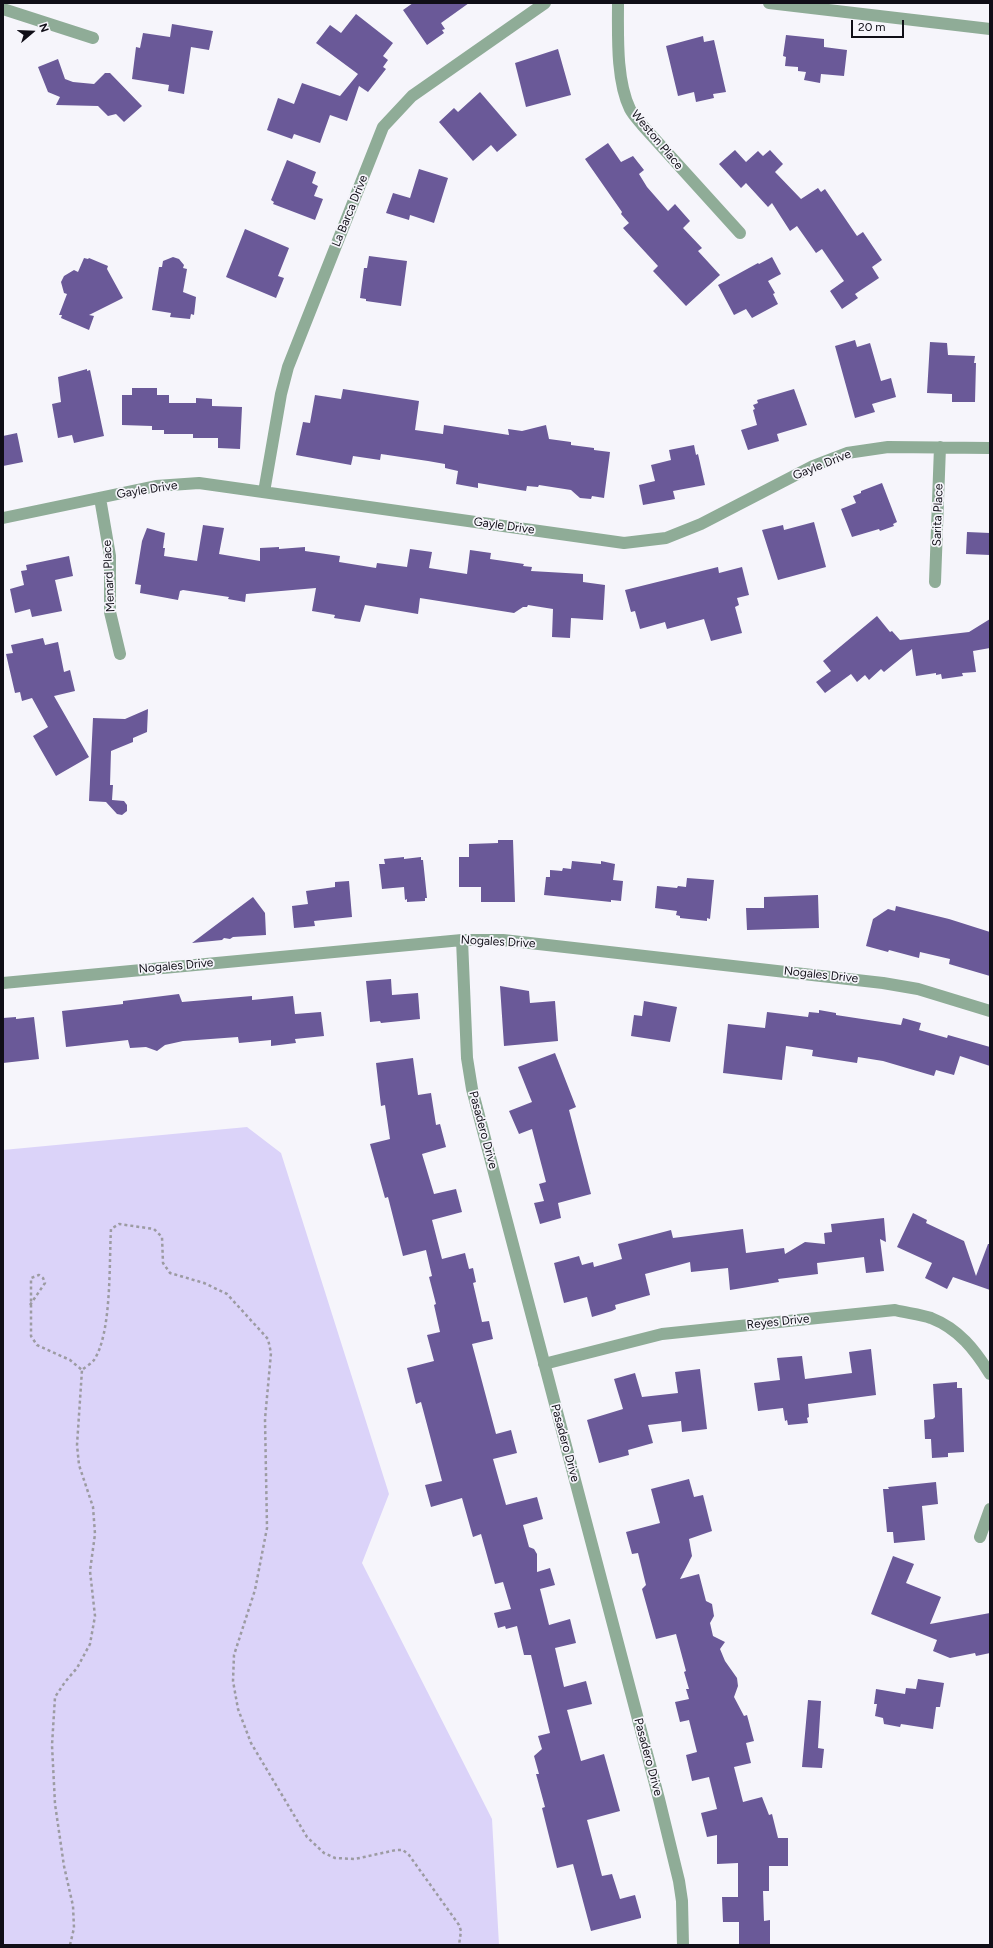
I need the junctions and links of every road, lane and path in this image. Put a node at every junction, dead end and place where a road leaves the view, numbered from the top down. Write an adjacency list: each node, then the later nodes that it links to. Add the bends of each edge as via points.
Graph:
1 (545, 3): 11 (street, La Barca Drive, via 412,96 383,127 288,367)
2 (618, 3): 8 (street, Weston Place, via 618,44 623,86 630,109)
3 (769, 3): 4 (street)
4 (861, 8): 6 (street)
5 (3, 10): 7 (street)
6 (990, 29)
7 (93, 38)
8 (740, 232)
9 (940, 447): 10 (street, Gayle Drive); 11 (street, Gayle Drive, via 888,447 847,453 813,466 701,524 666,538 624,542); 14 (street, Sarita Place)
10 (990, 448)
11 (264, 492): 12 (street, Gayle Drive, via 199,483 156,486)
12 (100, 498): 13 (street, Gayle Drive); 15 (street, Menard Place, via 110,556 110,612)
13 (3, 518)
14 (935, 582)
15 (120, 654)
16 (462, 940): 17 (street, Nogales Drive); 18 (street, Nogales Drive, via 503,940 883,983 918,989); 20 (street, Pasadero Drive, via 467,1058 472,1089)
17 (3, 983)
18 (990, 1011)
19 (30, 1305): 19 (path, via 32,1278 40,1275 45,1283); 21 (path, via 30,1336 37,1345 70,1360)
20 (544, 1364): 22 (street, Reyes Drive, via 662,1334 895,1310 931,1318 951,1328 967,1340); 27 (street, Pasadero Drive, via 679,1881)
21 (82, 1370): 25 (path, via 77,1445 79,1466 93,1507 95,1534 90,1571 95,1616 90,1644 77,1668 55,1697 52,1745 55,1804 73,1906 74,1928); 26 (path, via 94,1361 101,1342 106,1316 111,1229 119,1224 154,1229 162,1237 163,1263 170,1273 204,1283 227,1294 268,1339 271,1353 265,1419 267,1528 255,1590 234,1655 233,1681 238,1709 251,1743 307,1837 324,1853 335,1858 355,1859 403,1850 459,1925)
22 (990, 1374)
23 (990, 1509): 24 (street)
24 (980, 1537)
25 (70, 1945)
26 (459, 1945)
27 (683, 1945)

